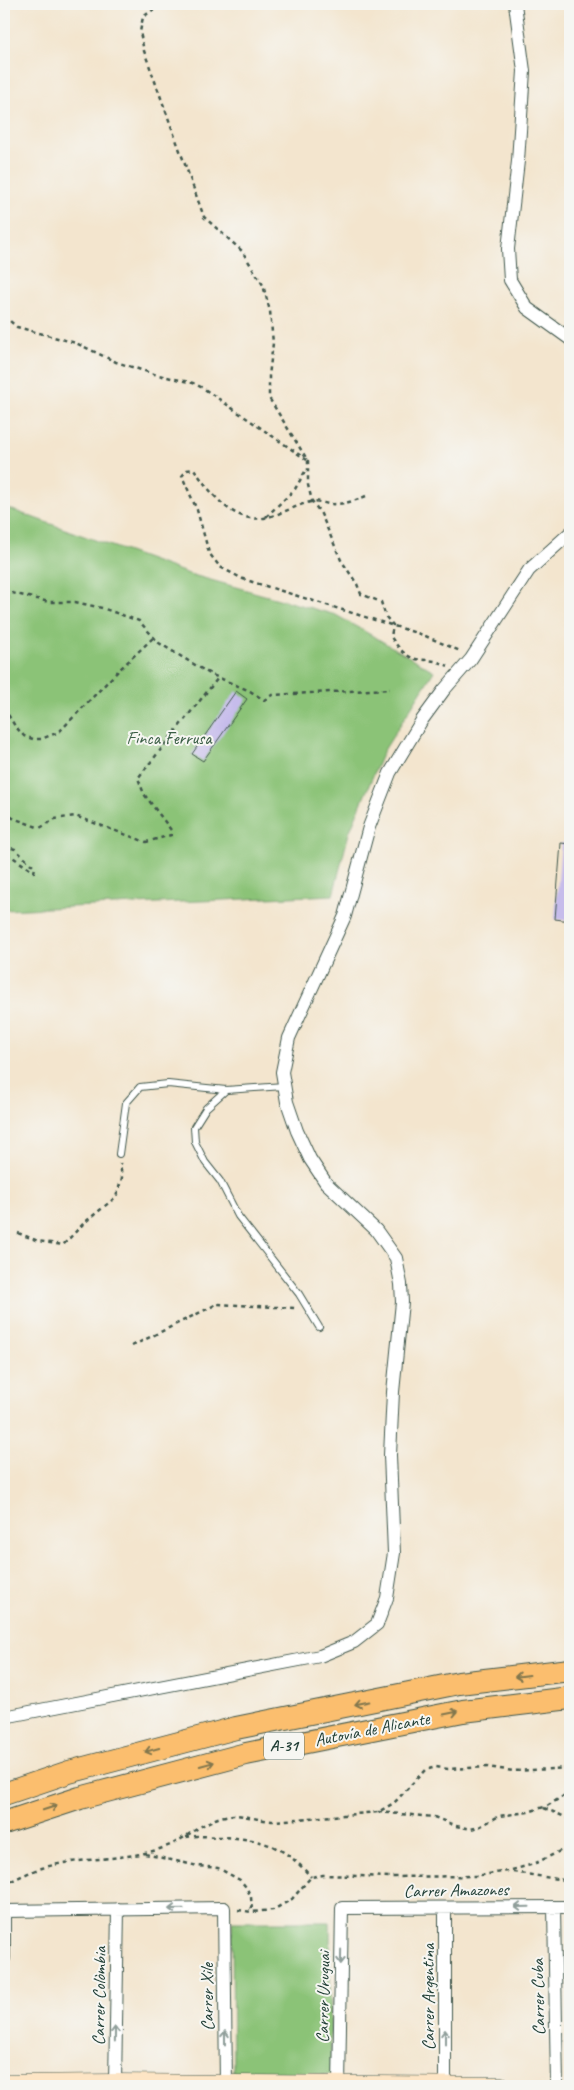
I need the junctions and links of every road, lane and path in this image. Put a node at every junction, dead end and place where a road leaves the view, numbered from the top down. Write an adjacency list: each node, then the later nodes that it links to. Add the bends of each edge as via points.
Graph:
1 (161, 4): 5 (path, via 143,17 140,32 149,66 204,217 242,250 263,284 273,343 269,398)
2 (515, 4): 4 (street, via 524,71 508,249 510,280 527,308)
3 (4, 316): 5 (path, via 17,327 76,344 116,362 193,382)
4 (570, 339)
5 (308, 461): 6 (path)
6 (307, 468): 8 (path); 9 (path, via 295,489)
7 (366, 496): 8 (path, via 351,502 331,504)
8 (312, 501): 9 (path); 12 (path, via 361,594 381,602)
9 (265, 518): 12 (path, via 245,519 227,509 194,469 187,470 182,476 197,510 209,553 220,567 242,579)
10 (570, 533): 14 (street, via 529,570)
11 (4, 591): 13 (path, via 49,602 75,602 102,608 139,621)
12 (393, 625): 14 (path, via 458,649); 15 (path, via 391,637 401,652 418,660 441,662)
13 (154, 637): 16 (path); 18 (path, via 58,732 33,739 24,736)
14 (471, 659): 15 (street)
15 (461, 673): 22 (street, via 422,720 390,773 369,827 345,916 289,1038 282,1072)
16 (218, 678): 17 (path, via 264,700 272,695); 19 (path, via 138,778 144,794 171,830 171,835 146,842 76,816 55,819 40,828)
17 (390, 689)
18 (4, 708)
19 (4, 812)
20 (4, 846): 21 (path, via 15,849 35,868 34,872 10,856)
21 (4, 856)
22 (284, 1086): 23 (lane); 31 (street, via 287,1102 310,1159 326,1183 376,1230 396,1258 399,1269 402,1302 390,1455 394,1553 387,1598 377,1624 354,1642 320,1656)
23 (226, 1090): 24 (lane, via 168,1084 140,1087 126,1102); 26 (lane, via 206,1108 194,1127 195,1142 238,1216)
24 (119, 1154): 25 (path, via 122,1178 116,1197 63,1245)
25 (18, 1233)
26 (307, 1308): 27 (lane); 28 (path, via 217,1304)
27 (320, 1327)
28 (132, 1346)
29 (570, 1670): 34 (highway, Autovía de Alicante / A-31, one-way to 34, via 459,1683 236,1728 69,1772)
30 (570, 1698): 38 (highway, Autovía de Alicante / A-31, one-way to 30, via 80,1798 246,1754 463,1711)
31 (4, 1717)
32 (570, 1768): 36 (path, via 512,1771 488,1767 432,1767 394,1803)
33 (570, 1792): 35 (path)
34 (4, 1794)
35 (544, 1807): 36 (path, via 499,1816 471,1829 434,1817); 37 (path)
36 (378, 1812): 39 (path, via 275,1821 233,1815 218,1818)
37 (570, 1819)
38 (4, 1823)
39 (185, 1837): 41 (path, via 167,1847); 43 (path, via 198,1835 264,1841 298,1862)
40 (570, 1846): 42 (path, via 534,1864)
41 (143, 1854): 45 (path, via 42,1868); 53 (path, via 218,1868 246,1887 251,1897)
42 (508, 1872): 43 (path, via 476,1876); 44 (path)
43 (311, 1877): 53 (path, via 292,1899 273,1910)
44 (570, 1881)
45 (4, 1885)
46 (554, 1907): 47 (street, Carrer Amazones); 50 (street, Carrer Amazones, one-way to 50); 61 (street, Carrer Cuba)
47 (570, 1907)
48 (224, 1908): 51 (street, one-way to 51); 53 (path); 57 (street, Carrer Xile, one-way to 48)
49 (342, 1908): 50 (street, Carrer Amazones); 58 (street, Carrer Uruguai, one-way to 58)
50 (445, 1908): 59 (street, Carrer Argentina, one-way to 50)
51 (118, 1909): 52 (street); 55 (street, Carrer Colòmbia, one-way to 51)
52 (4, 1911): 54 (street)
53 (252, 1912)
54 (4, 1958)
55 (115, 2083): 56 (street); 57 (street)
56 (4, 2084)
57 (226, 2085): 58 (street)
58 (339, 2085): 59 (street)
59 (445, 2085): 60 (street)
60 (502, 2086)
61 (557, 2086)

